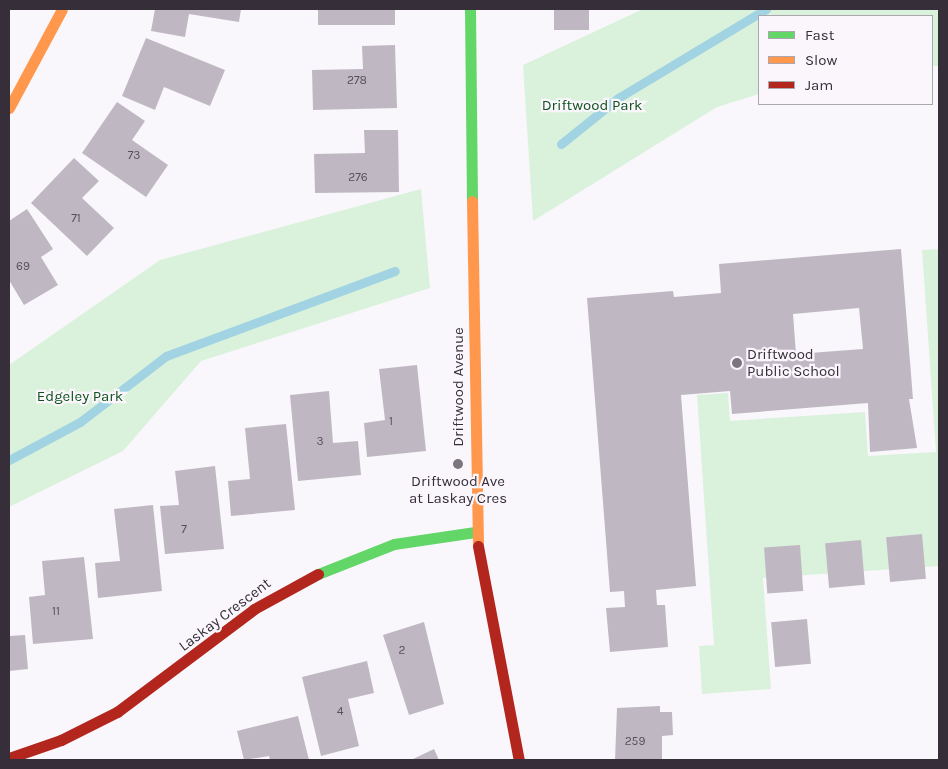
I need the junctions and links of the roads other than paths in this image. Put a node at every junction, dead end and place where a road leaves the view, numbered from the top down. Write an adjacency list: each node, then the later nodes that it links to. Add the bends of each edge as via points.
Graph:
1 (62, 9): 3 (street)
2 (470, 9): 4 (street, Driftwood Avenue)
3 (9, 108)
4 (475, 532): 5 (street, Laskay Crescent, via 394,544 305,579 254,609 117,712 61,740); 6 (street, Driftwood Avenue)
5 (9, 758)
6 (520, 760)

